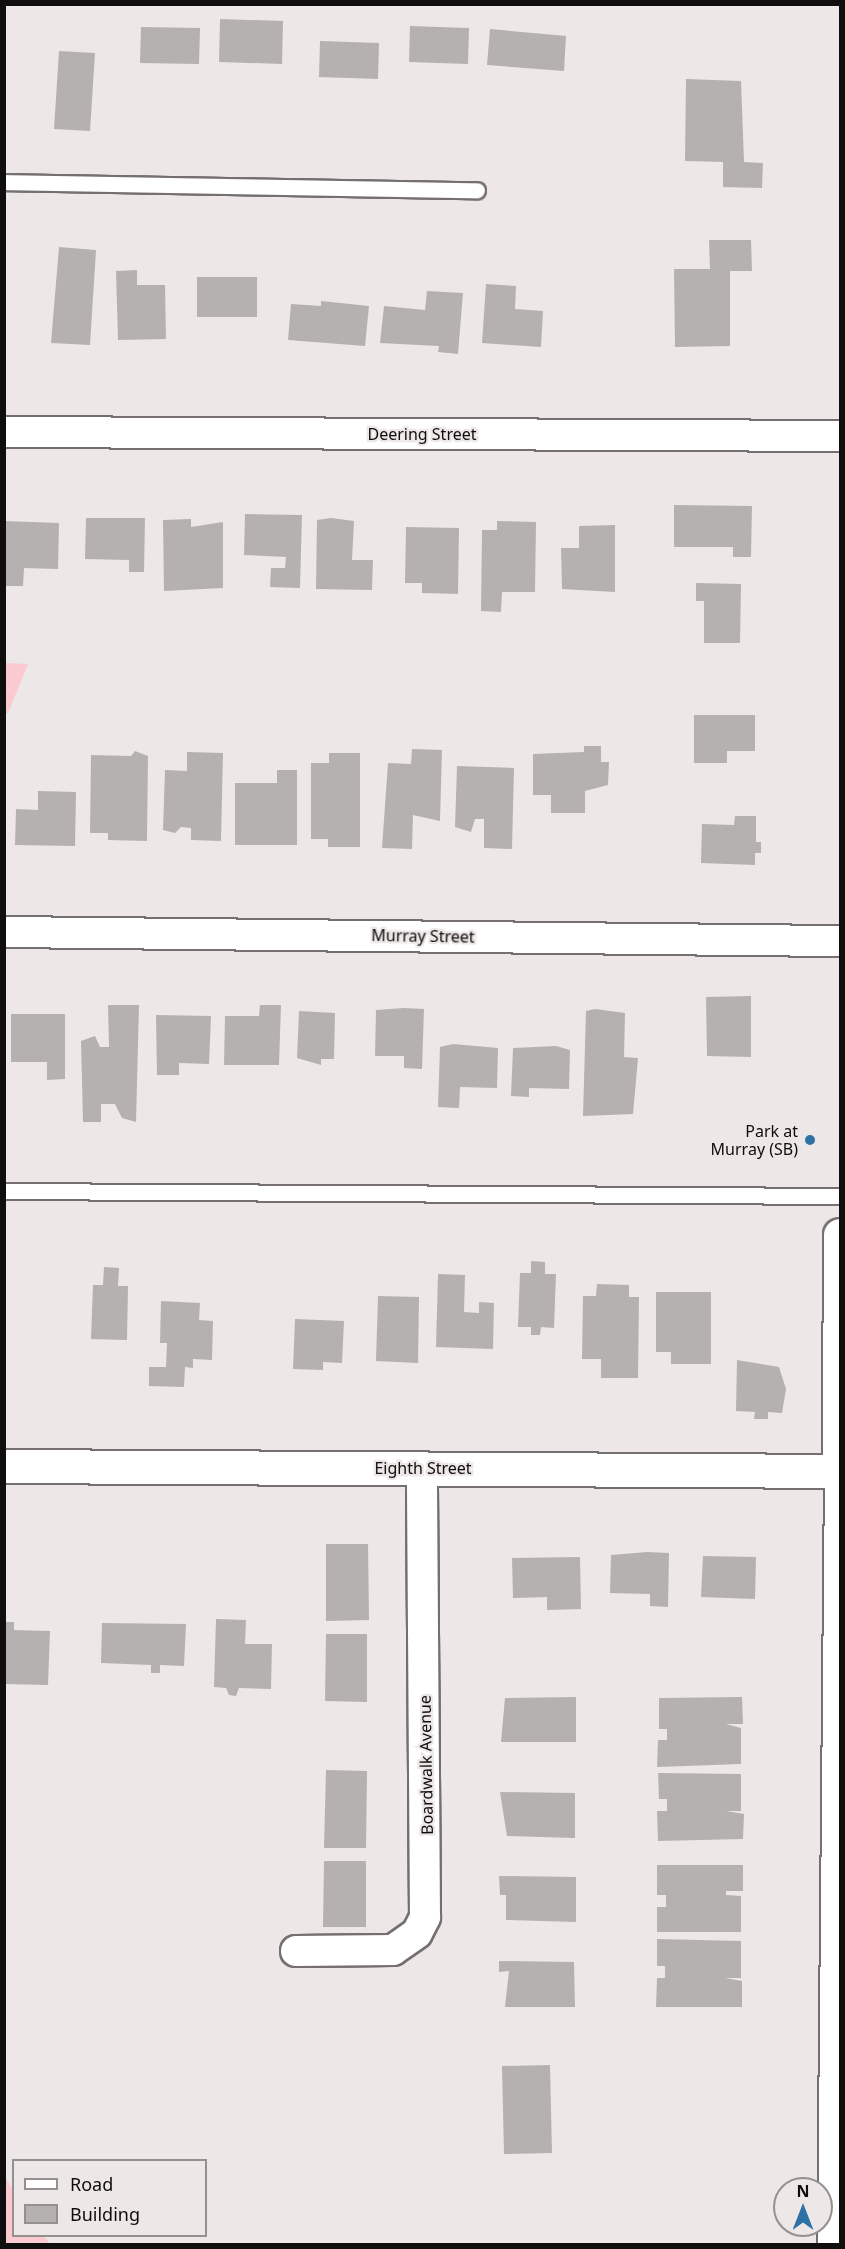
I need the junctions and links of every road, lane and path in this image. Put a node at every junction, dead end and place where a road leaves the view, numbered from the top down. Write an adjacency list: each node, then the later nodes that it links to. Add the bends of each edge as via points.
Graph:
1 (4, 182): 2 (lane)
2 (477, 190)
3 (4, 432): 4 (street, Deering Street)
4 (840, 436)
5 (4, 932): 6 (street, Murray Street)
6 (840, 941)
7 (4, 1191): 8 (lane)
8 (840, 1196)
9 (840, 1235): 12 (street)
10 (4, 1466): 11 (street, Eighth Street)
11 (422, 1468): 12 (street, Eighth Street); 13 (street, Boardwalk Avenue, via 425,1917 417,1933 393,1950)
12 (840, 1471): 14 (street)
13 (296, 1951)
14 (833, 2244)

